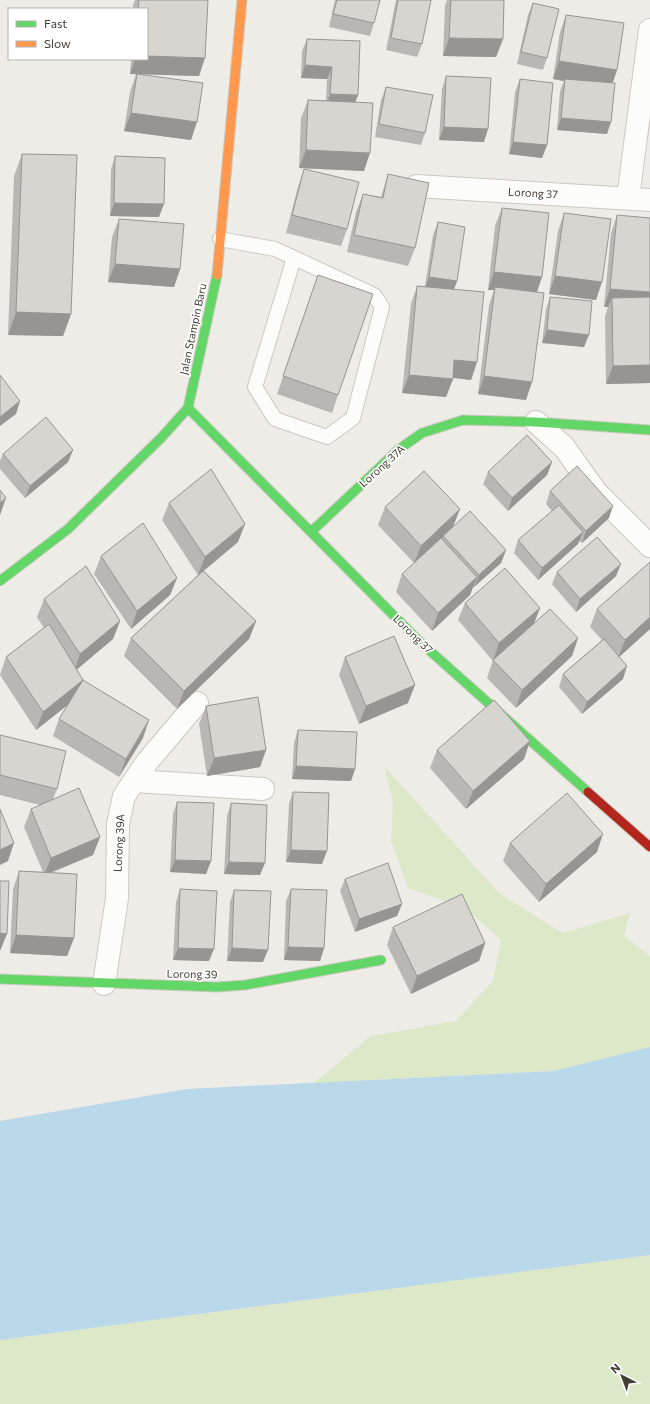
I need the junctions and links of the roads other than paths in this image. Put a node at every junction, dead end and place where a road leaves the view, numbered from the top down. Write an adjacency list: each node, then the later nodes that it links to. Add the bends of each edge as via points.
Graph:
1 (242, 0): 6 (street, Jalan Stampin Baru)
2 (650, 30): 4 (street)
3 (416, 186): 4 (street, Lorong 37)
4 (628, 198): 5 (street, Lorong 37)
5 (650, 200)
6 (220, 239): 7 (lane, via 275,249); 8 (street, Jalan Stampin Baru, via 216,284)
7 (294, 258): 7 (lane, via 255,387 275,419 328,437 353,418 382,307 374,295)
8 (188, 408): 11 (street, Lorong 37); 13 (street, Jalan Stampin Baru, via 68,529)
9 (536, 422): 10 (street, Lorong 37A); 11 (street, Lorong 37A, via 463,420 422,433 398,450); 12 (street, via 564,446 596,492)
10 (650, 430)
11 (311, 532): 17 (street, Lorong 37, via 420,642)
12 (650, 546)
13 (0, 581)
14 (197, 703): 15 (street, Lorong 39A)
15 (134, 781): 16 (street); 20 (street, Lorong 39A, via 124,796 118,824 117,898)
16 (263, 789)
17 (650, 847)
18 (381, 960): 20 (street, Lorong 39, via 245,985 217,987)
19 (0, 979): 20 (street, Lorong 39)
20 (104, 984)

